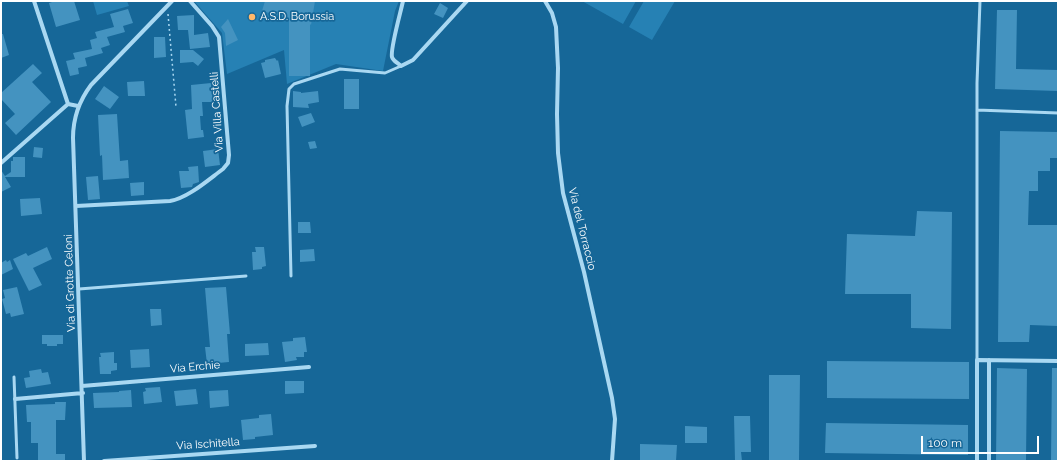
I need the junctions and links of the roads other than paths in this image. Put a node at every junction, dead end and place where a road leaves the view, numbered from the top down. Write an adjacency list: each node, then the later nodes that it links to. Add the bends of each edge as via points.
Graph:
1 (34, 1): 9 (street)
2 (172, 1): 10 (street, Via di Grotte Celoni, via 96,79)
3 (190, 1): 14 (street, Via Villa Castelli, via 219,37 228,164 217,174 175,200)
4 (403, 1): 8 (street, via 392,56)
5 (467, 1): 8 (street, via 413,60)
6 (545, 1): 30 (street, Via del Torraccio, via 552,12 556,27 558,154 563,194 584,272 612,398 615,419)
7 (980, 1): 11 (lane)
8 (401, 66): 16 (lane, via 385,73 346,68 334,70 294,84 289,89 287,106)
9 (68, 104): 10 (street); 13 (street)
10 (78, 106): 14 (street, Via di Grotte Celoni, via 73,134)
11 (977, 110): 12 (lane); 18 (lane)
12 (1058, 113)
13 (1, 163)
14 (76, 206): 17 (street, Via di Grotte Celoni)
15 (246, 276): 17 (lane)
16 (291, 276)
17 (79, 289): 23 (street, Via di Grotte Celoni)
18 (977, 360): 19 (street); 31 (street)
19 (989, 360): 20 (street); 32 (street)
20 (1058, 361)
21 (309, 367): 23 (street, Via Erchie)
22 (14, 377): 25 (lane)
23 (82, 386): 24 (street, Via di Grotte Celoni)
24 (82, 393): 25 (street); 28 (street, Via di Grotte Celoni)
25 (15, 399): 27 (lane)
26 (314, 446): 29 (street, Via Ischitella)
27 (17, 458)
28 (84, 461)
29 (104, 461)
30 (612, 461)
31 (977, 461)
32 (989, 461)

